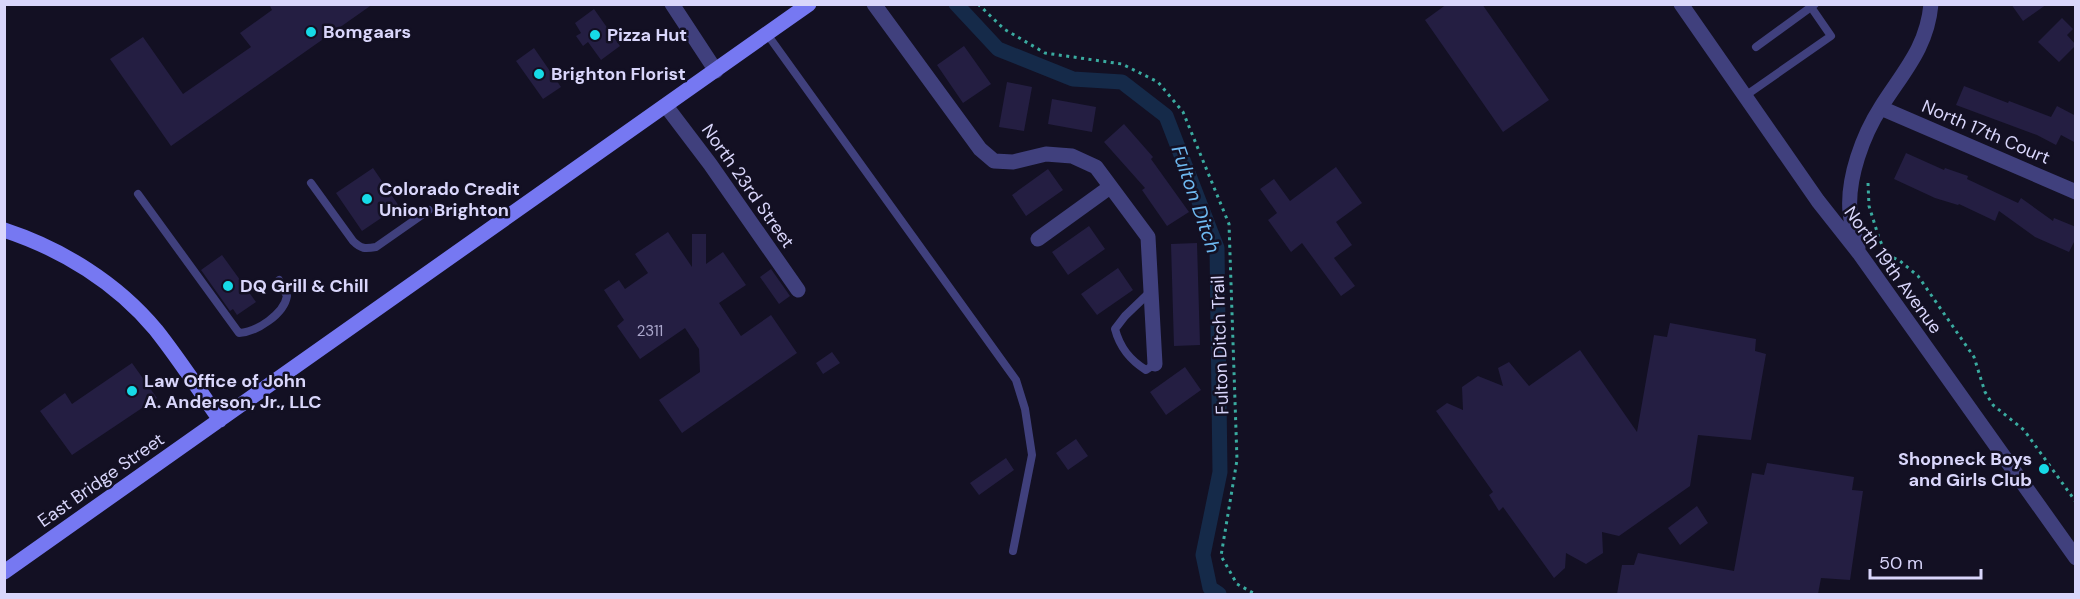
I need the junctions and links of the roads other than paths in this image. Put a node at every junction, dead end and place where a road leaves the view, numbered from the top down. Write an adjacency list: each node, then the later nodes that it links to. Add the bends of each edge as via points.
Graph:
1 (672, 4): 9 (street)
2 (809, 4): 7 (main road, East Bridge Street)
3 (874, 4): 14 (street, via 980,149 994,161 1013,162 1046,154 1072,156 1096,167)
4 (1681, 4): 10 (street, North 19th Avenue)
5 (1931, 4): 12 (street, via 1924,39)
6 (1812, 6): 8 (lane); 10 (lane, via 1831,36)
7 (767, 34): 9 (main road, East Bridge Street); 26 (lane, via 1016,380 1032,455)
8 (1756, 47)
9 (716, 71): 11 (main road, East Bridge Street)
10 (1745, 96): 20 (street, North 19th Avenue)
11 (666, 106): 22 (street, North 23rd Street); 25 (main road, East Bridge Street)
12 (1881, 108): 15 (street, North 17th Court); 20 (street, via 1861,147 1850,195 1850,215)
13 (311, 183): 17 (lane, via 359,248 376,247)
14 (1110, 187): 19 (street); 23 (street, via 1148,237)
15 (2076, 192)
16 (138, 194): 21 (lane, via 238,333 254,329 282,309 288,296)
17 (429, 210)
18 (4, 230): 25 (main road, via 66,257 119,293 155,329)
19 (1038, 239)
20 (1859, 253): 27 (street, North 19th Avenue)
21 (279, 280)
22 (798, 290)
23 (1151, 291): 24 (street); 24 (lane, via 1115,329 1118,342 1132,361 1146,370)
24 (1155, 364)
25 (220, 420): 28 (main road, East Bridge Street)
26 (1013, 551)
27 (2076, 558)
28 (4, 572)

